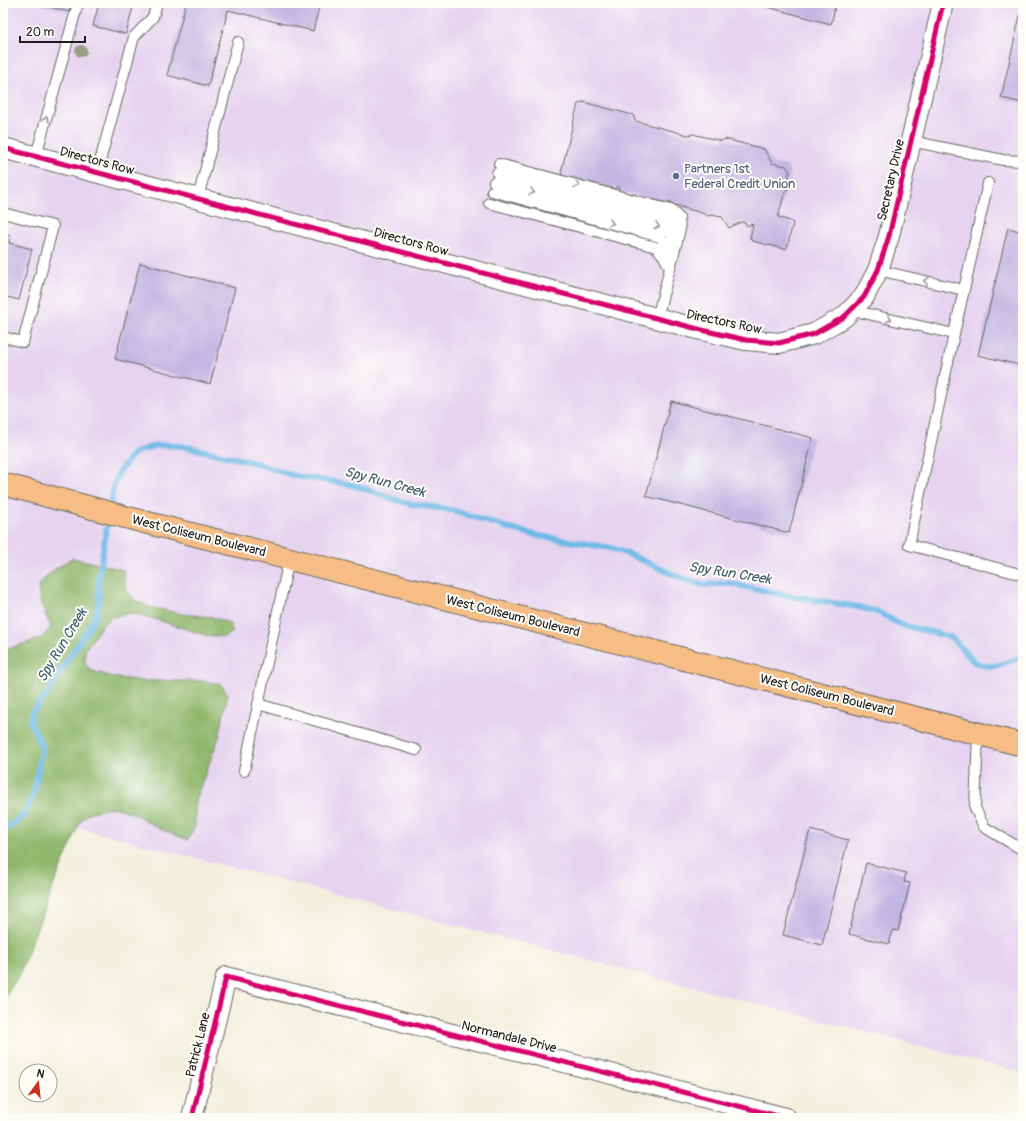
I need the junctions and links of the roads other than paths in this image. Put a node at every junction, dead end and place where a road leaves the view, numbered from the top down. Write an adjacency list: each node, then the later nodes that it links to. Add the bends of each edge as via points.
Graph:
1 (78, 3): 7 (lane, one-way to 1)
2 (157, 3): 9 (lane, via 153,17 134,37)
3 (943, 3): 5 (street, Secretary Drive)
4 (238, 42): 12 (lane)
5 (911, 142): 8 (lane, via 1003,160); 18 (street, Secretary Drive, via 889,236)
6 (3, 148): 7 (street, Directors Row)
7 (36, 156): 9 (street, Directors Row)
8 (1023, 161)
9 (97, 172): 12 (street, Directors Row)
10 (496, 178): 15 (lane, one-way to 15, via 663,228); 15 (lane, one-way to 15, via 671,210 679,218); 16 (lane, one-way to 16, via 660,237)
11 (988, 183): 19 (lane)
12 (198, 198): 21 (street, Directors Row)
13 (489, 203): 17 (lane, via 656,247)
14 (3, 213): 24 (lane, via 53,226 23,342)
15 (677, 241): 16 (lane)
16 (673, 258): 17 (lane)
17 (670, 268): 21 (lane)
18 (878, 270): 19 (lane, one-way to 18); 20 (street, Secretary Drive, via 864,297)
19 (964, 290): 23 (lane)
20 (851, 310): 22 (street, Secretary Drive, via 844,317); 23 (lane, one-way to 23)
21 (657, 318): 22 (street, Directors Row, via 746,340 780,343)
22 (814, 334)
23 (954, 334): 27 (lane, via 909,545)
24 (3, 337)
25 (3, 484): 26 (highway, West Coliseum Boulevard)
26 (289, 559): 28 (lane); 29 (highway, West Coliseum Boulevard)
27 (1023, 575)
28 (258, 704): 31 (lane); 32 (lane)
29 (978, 734): 30 (highway, West Coliseum Boulevard); 33 (lane, via 975,808 984,827)
30 (1023, 745)
31 (416, 750)
32 (244, 771)
33 (1023, 850)
34 (226, 978): 35 (street, Patrick Lane); 36 (street, Normandale Drive)
35 (192, 1118)
36 (786, 1118)

